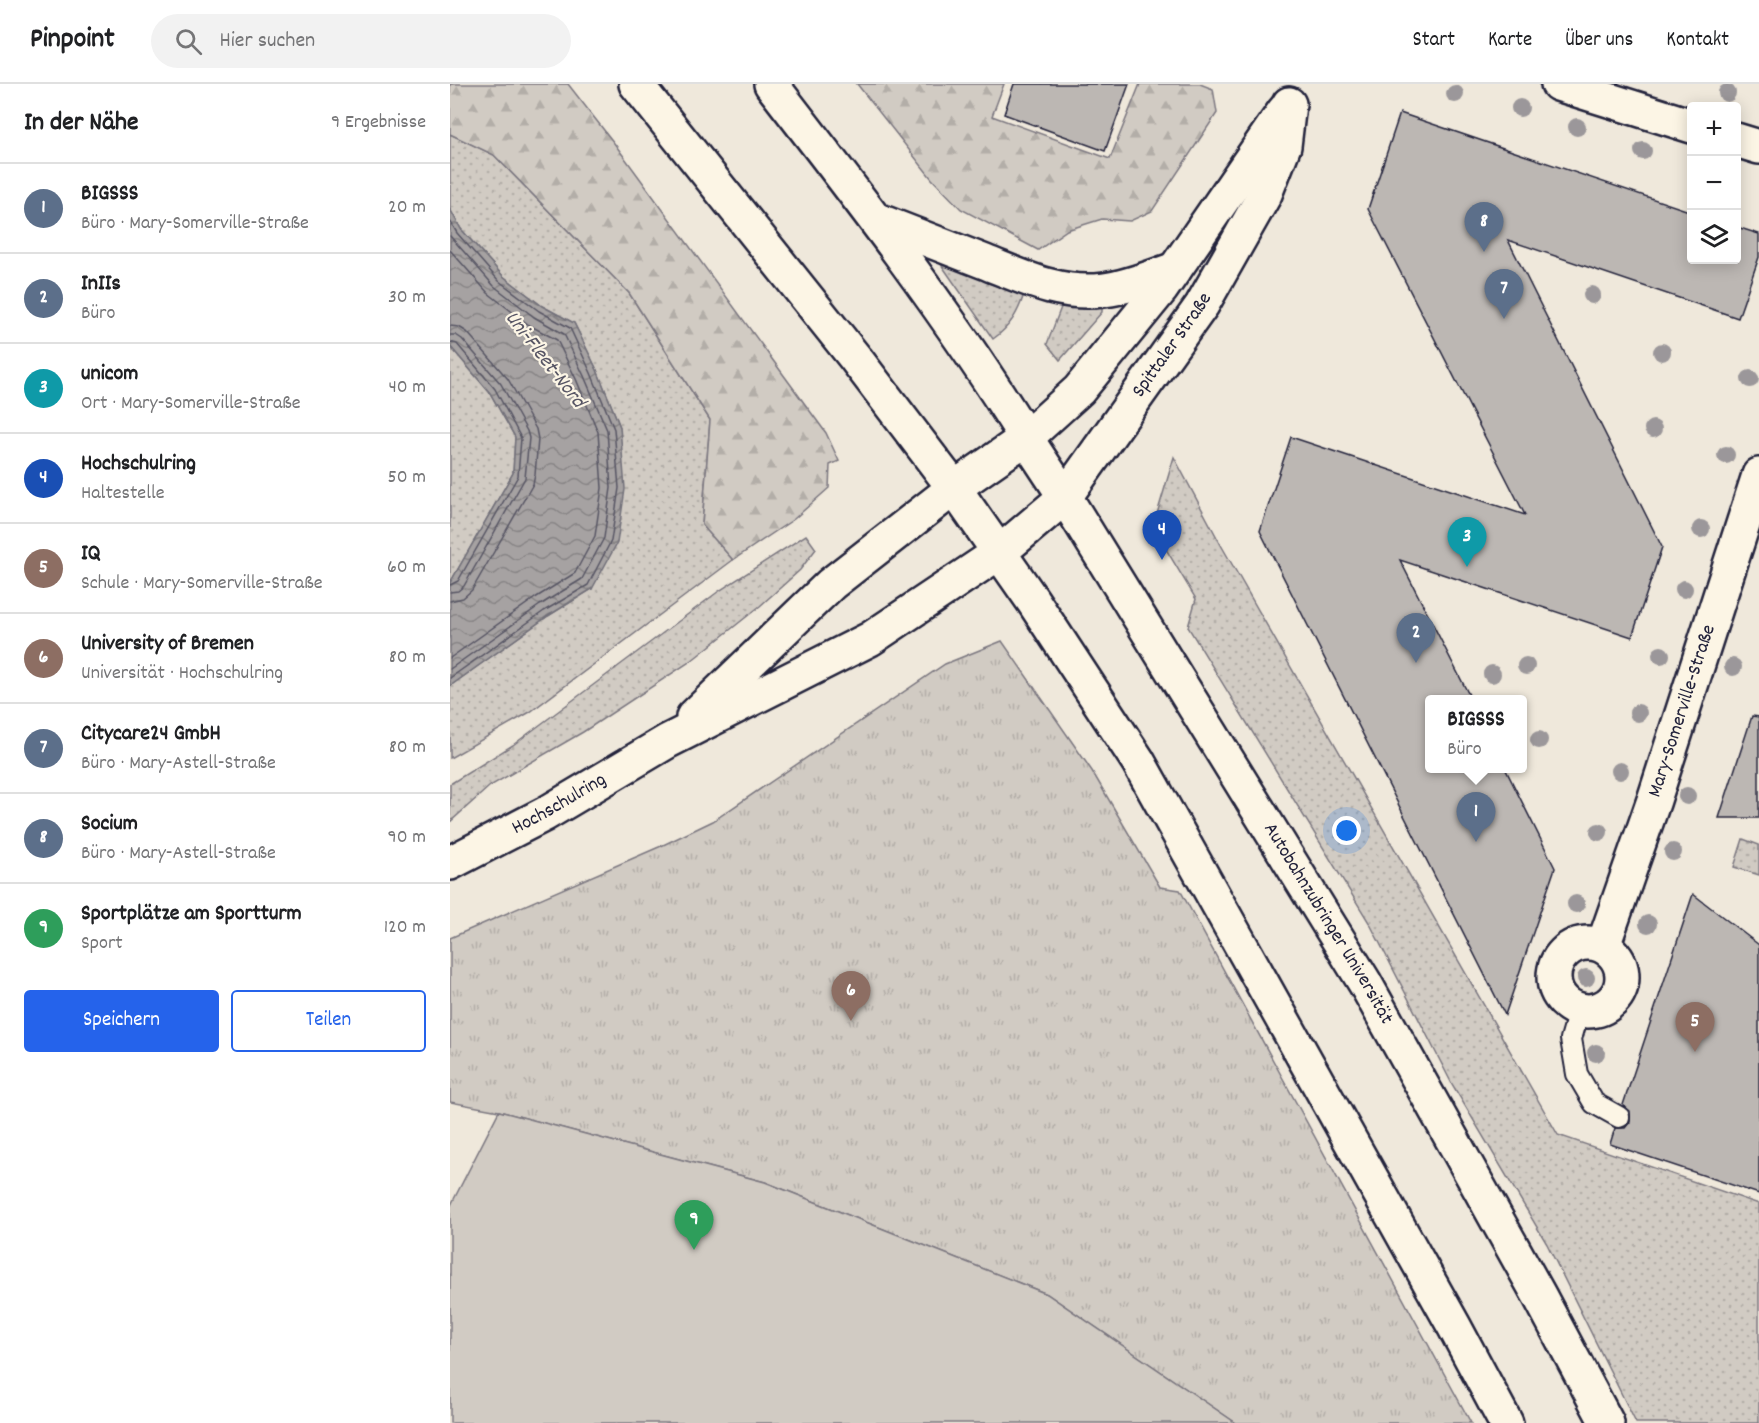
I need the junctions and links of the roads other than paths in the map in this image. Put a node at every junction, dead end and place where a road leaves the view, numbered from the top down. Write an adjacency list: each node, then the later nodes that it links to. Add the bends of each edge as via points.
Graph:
1 (636, 84): 12 (main road)
2 (771, 84): 8 (main road, Autobahnzubringer Universität)
3 (1558, 84): 5 (main road)
4 (1295, 94): 9 (main road, Spittaler Straße); 13 (main road, Spittaler Straße, via 1284,146 1265,194 1202,305)
5 (1687, 124)
6 (1741, 141): 7 (main road)
7 (1759, 147)
8 (877, 220): 9 (main road, via 1020,277 1073,290 1103,291); 10 (main road, Autobahnzubringer Universität, via 983,369)
9 (1175, 269): 10 (main road, Spittaler Straße, via 1079,390)
10 (1026, 438): 12 (main road, Hochschulring); 13 (main road, Autobahnzubringer Universität)
11 (1759, 475): 17 (main road, Mary-Somerville-Straße)
12 (954, 488): 14 (main road); 15 (main road, Hochschulring, via 831,585)
13 (1065, 497): 14 (main road, Spittaler Straße); 21 (main road, Autobahnzubringer Universität, via 1365,983)
14 (1000, 552): 15 (main road, Hochschulring, via 870,639); 20 (main road, via 1138,761)
15 (668, 741): 16 (main road, Hochschulring, via 545,814)
16 (450, 863)
17 (1603, 946): 18 (main road, via 1621,968 1622,982 1607,1005 1594,1011); 18 (main road, via 1578,944 1558,960 1554,984 1563,1001)
18 (1580, 1011): 19 (lane, via 1571,1039 1577,1074 1594,1103)
19 (1619, 1117)
20 (1506, 1423)
21 (1606, 1423)

